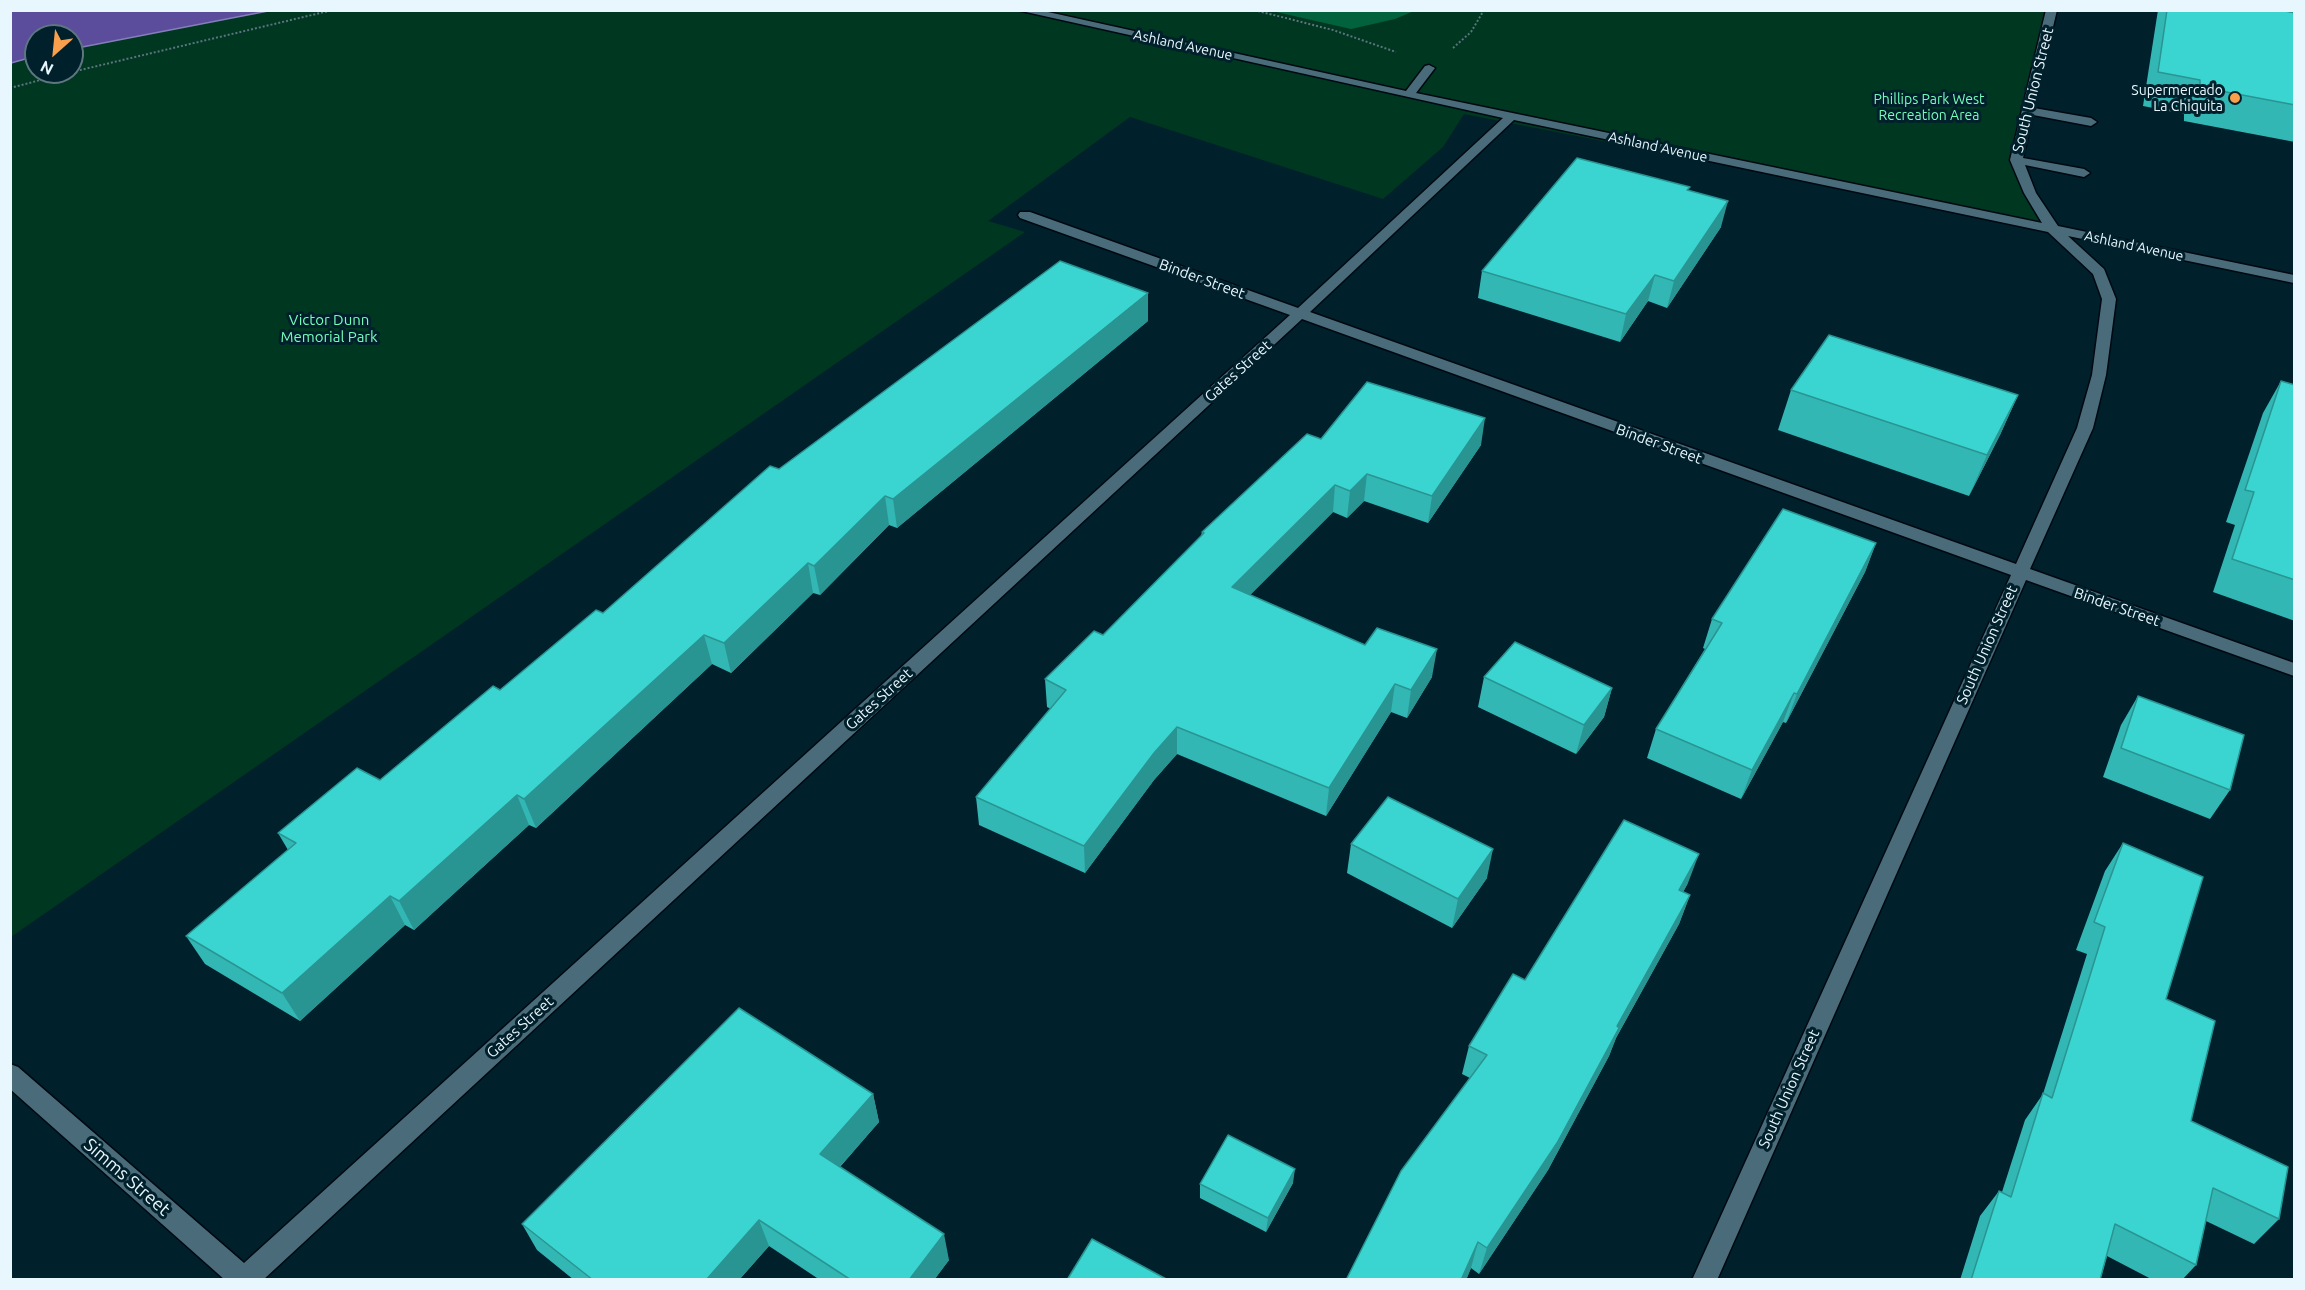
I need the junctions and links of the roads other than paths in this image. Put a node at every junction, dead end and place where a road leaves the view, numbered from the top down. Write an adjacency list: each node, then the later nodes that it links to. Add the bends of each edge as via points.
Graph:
1 (1023, 10): 4 (street, Ashland Avenue)
2 (2052, 10): 5 (street, South Union Street)
3 (1427, 67): 4 (street)
4 (1408, 95): 6 (street, Ashland Avenue)
5 (2029, 111): 7 (street); 8 (street, South Union Street)
6 (1512, 116): 11 (street, Ashland Avenue); 13 (street, Gates Street)
7 (2091, 122)
8 (2016, 159): 9 (street); 11 (street, South Union Street, via 2030,193)
9 (2084, 173)
10 (1025, 214): 13 (street, Binder Street)
11 (2053, 229): 12 (street, Ashland Avenue); 14 (street, South Union Street, via 2099,272 2109,299 2099,375 2085,428)
12 (2295, 279)
13 (1300, 314): 14 (street, Binder Street); 17 (street, Gates Street)
14 (2019, 572): 15 (street, Binder Street); 18 (street, South Union Street)
15 (2295, 670)
16 (10, 1074): 17 (street, Simms Street)
17 (244, 1280)
18 (1704, 1280)

